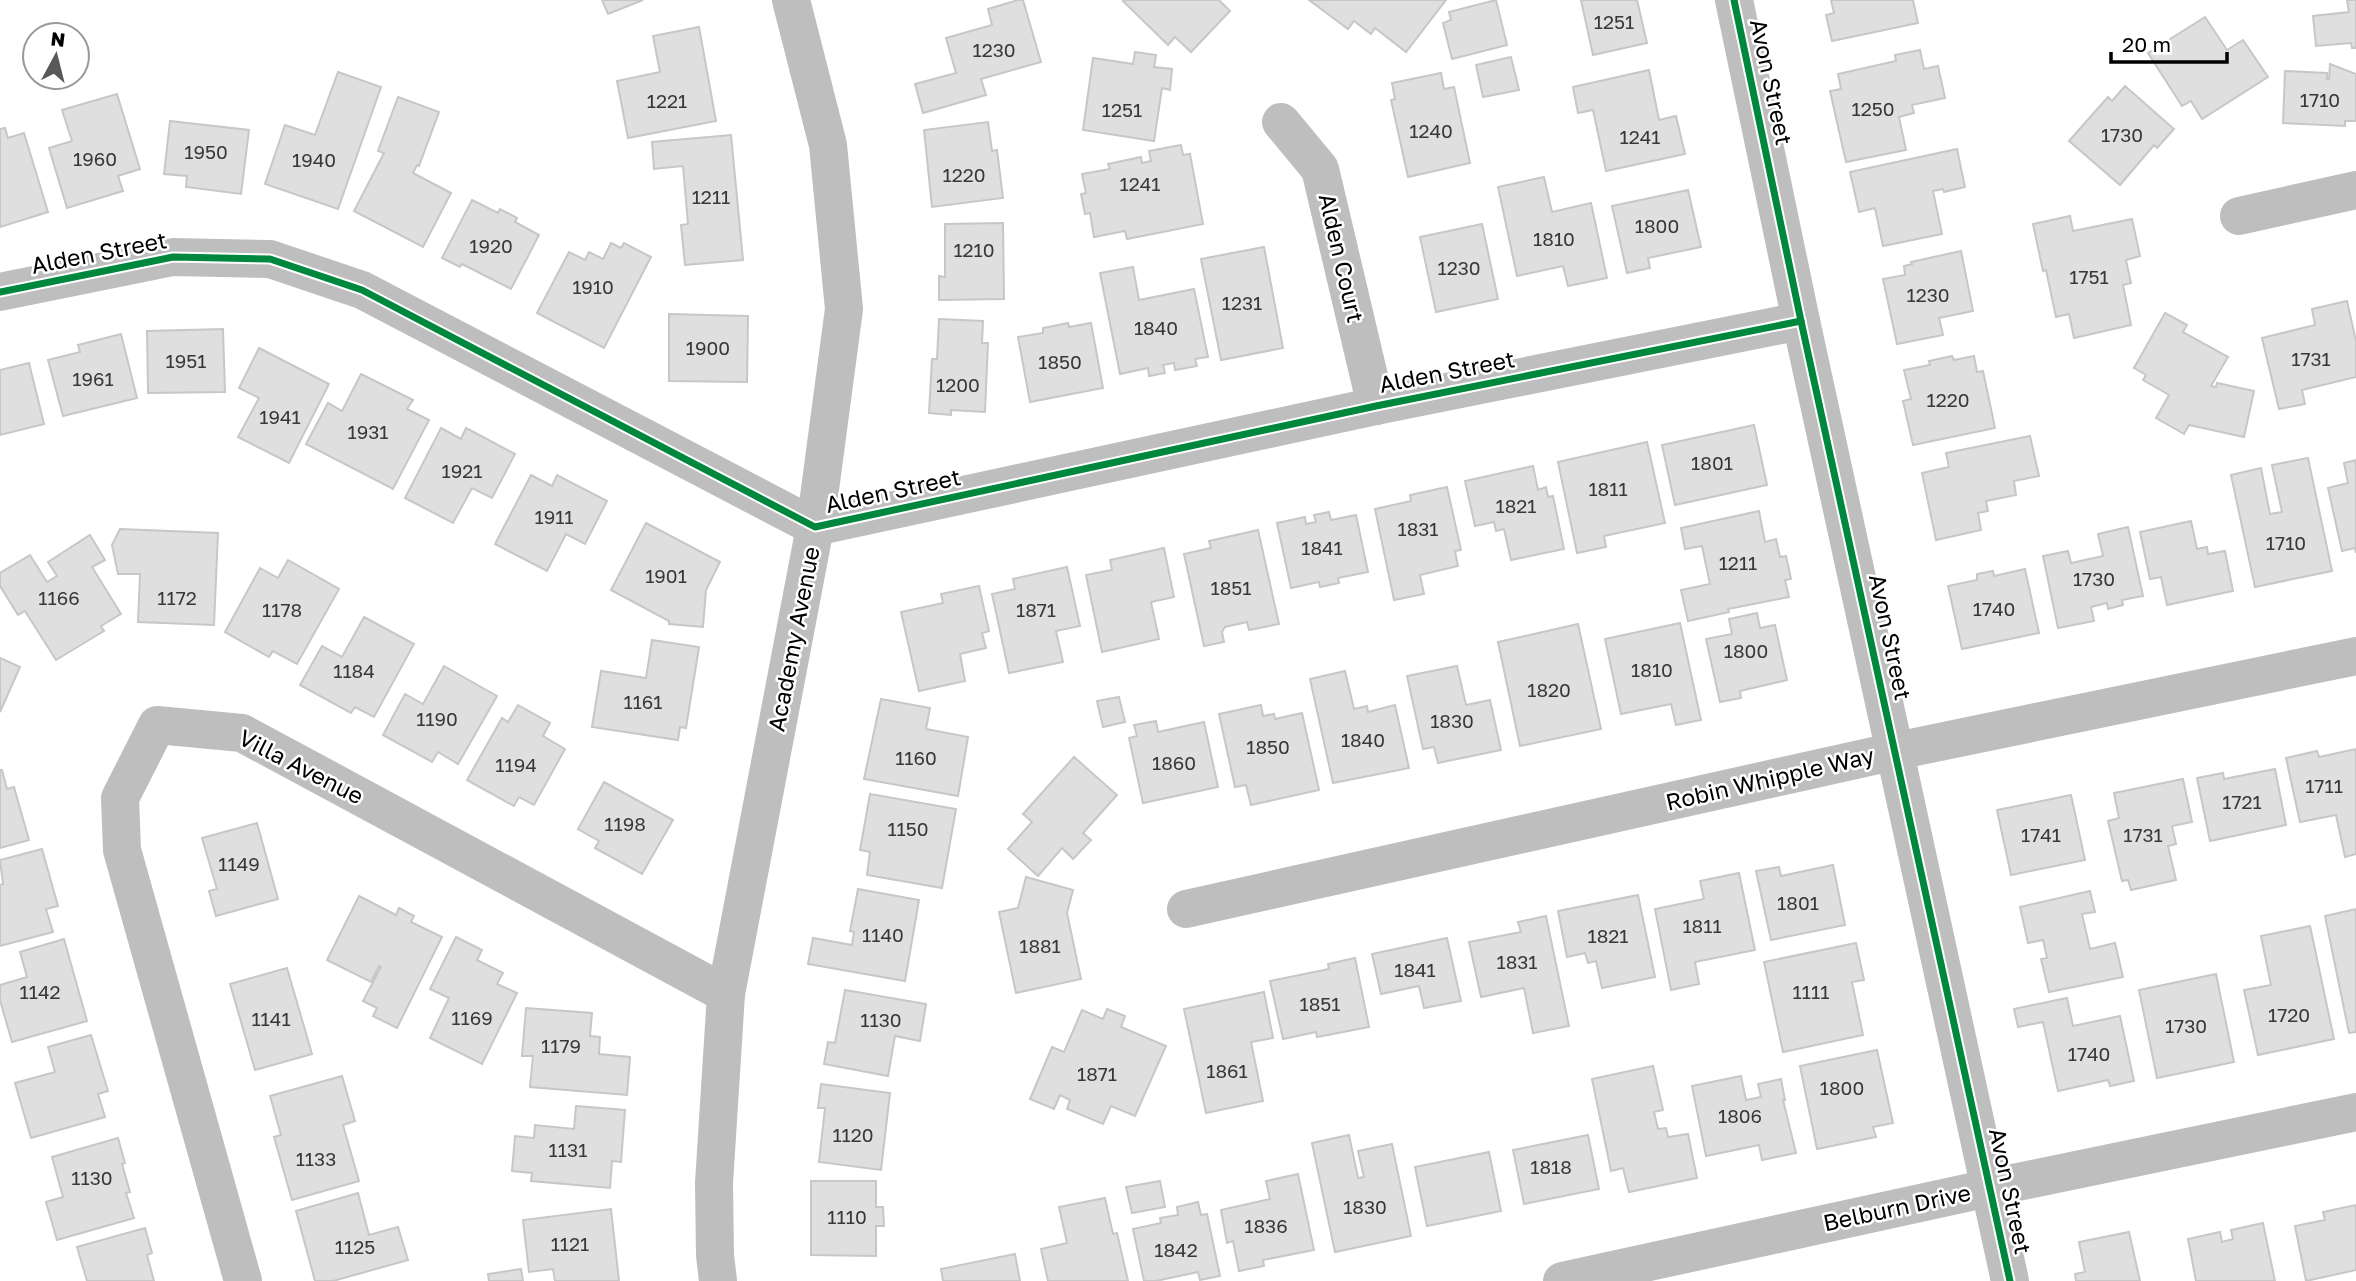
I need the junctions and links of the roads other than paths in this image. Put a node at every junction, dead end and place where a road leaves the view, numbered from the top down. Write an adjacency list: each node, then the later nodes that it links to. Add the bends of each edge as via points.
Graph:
1 (791, 0): 9 (street, Academy Avenue, via 828,145 844,309)
2 (1734, 0): 7 (street, Avon Street)
3 (1281, 122): 8 (street, Alden Court, via 1320,169)
4 (2356, 190): 5 (street)
5 (2239, 216)
6 (0, 292): 9 (street, Alden Street, via 173,257 270,259 362,290)
7 (1801, 321): 8 (street, Alden Street); 11 (street, Avon Street)
8 (1376, 406): 9 (street, Alden Street)
9 (815, 527): 13 (street, Academy Avenue)
10 (2356, 656): 11 (street, Robin Whipple Way)
11 (1896, 751): 12 (street, Robin Whipple Way); 15 (street, Avon Street)
12 (1185, 909)
13 (726, 994): 16 (street, Villa Avenue, via 242,733 157,725 120,798 122,850); 17 (street, Academy Avenue, via 714,1183)
14 (2356, 1112): 15 (street, Belburn Drive)
15 (1989, 1188): 18 (street, Belburn Drive); 19 (street, Avon Street)
16 (243, 1281)
17 (718, 1281)
18 (1562, 1281)
19 (2010, 1281)

